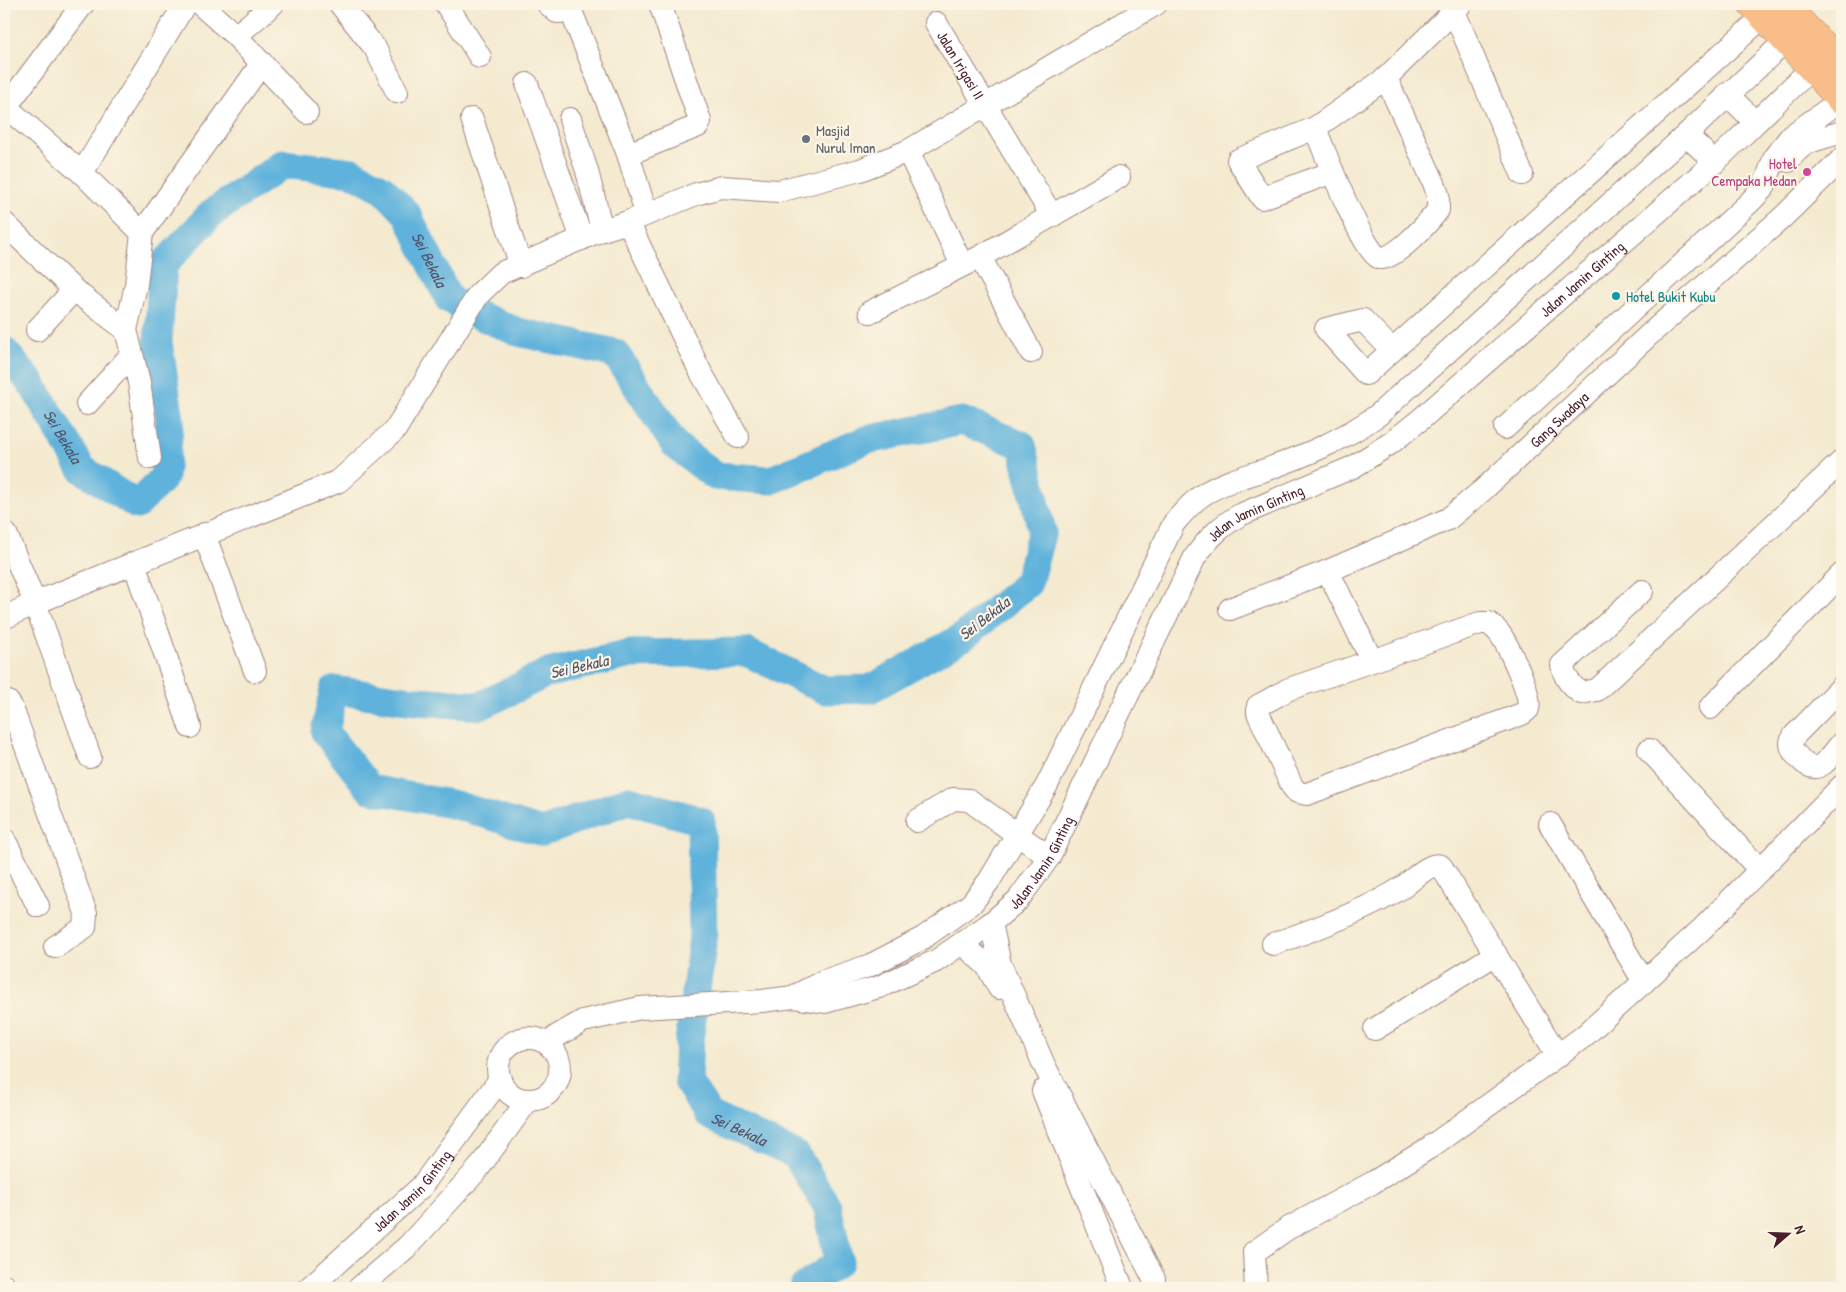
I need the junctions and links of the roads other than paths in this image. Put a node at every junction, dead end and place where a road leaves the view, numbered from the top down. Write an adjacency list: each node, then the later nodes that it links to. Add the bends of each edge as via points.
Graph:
1 (82, 4): 25 (street)
2 (185, 4): 38 (street)
3 (200, 4): 15 (street)
4 (273, 4): 15 (street)
5 (340, 4): 21 (street, via 375,48)
6 (446, 4): 16 (street)
7 (548, 4): 10 (street, via 556,12)
8 (660, 4): 34 (street, via 700,121 698,126)
9 (1156, 4): 24 (street)
10 (576, 8): 34 (street)
11 (1458, 8): 19 (street); 39 (street)
12 (1766, 8): 14 (highway); 53 (street)
13 (936, 23): 24 (street, Jalan Irigasi II)
14 (1795, 32): 17 (highway); 22 (street, Jalan Jamin Ginting)
15 (236, 36): 18 (street)
16 (480, 57)
17 (1828, 61): 23 (highway); 29 (street, Jalan Jamin Ginting)
18 (262, 63): 26 (street); 45 (street)
19 (1386, 78): 30 (street); 37 (street, via 1434,183 1438,210 1394,255 1381,258 1369,250)
20 (527, 84): 46 (street)
21 (397, 92)
22 (1727, 94): 29 (street); 32 (street, Jalan Jamin Ginting)
23 (1842, 100): 40 (street, via 1791,136 1775,156)
24 (985, 106): 33 (street); 42 (street, Jalan Irigasi II)
25 (5, 108): 38 (street)
26 (307, 112)
27 (472, 119): 48 (street)
28 (570, 120): 46 (street, via 587,171)
29 (1755, 122): 36 (street, Jalan Jamin Ginting)
30 (1315, 128): 37 (street); 37 (street, via 1228,162 1262,198)
31 (1842, 132): 40 (street, via 1808,141)
32 (1686, 135): 36 (street); 82 (street, Jalan Jamin Ginting, via 1378,415 1354,432 1302,456 1216,488 1188,507 1174,523 1047,785)
33 (908, 151): 43 (street, via 860,170 779,191 721,187); 47 (street)
34 (628, 154): 43 (street)
35 (1842, 159): 64 (street, Gang Swadaya, via 1783,217 1448,519)
36 (1715, 162): 84 (street, Jalan Jamin Ginting, via 1391,443 1353,467 1240,515 1208,538 1194,557)
37 (1333, 172)
38 (82, 173): 45 (street)
39 (1522, 174)
40 (1770, 176): 57 (street, via 1764,187 1729,222)
41 (1119, 177): 42 (street)
42 (1052, 216): 47 (street)
43 (637, 218): 46 (street); 58 (street, via 700,371)
44 (4, 226): 49 (street)
45 (142, 232): 52 (street, via 136,285)
46 (592, 235): 48 (street)
47 (971, 261): 50 (street); 54 (street)
48 (521, 266): 62 (street, via 501,273 478,295 395,430 338,481)
49 (74, 290): 51 (street); 52 (street)
50 (870, 312)
51 (37, 330)
52 (126, 330): 55 (street)
53 (1392, 350)
54 (1031, 352)
55 (131, 355): 56 (street); 59 (street, via 139,382)
56 (87, 404)
57 (1505, 428)
58 (738, 437)
59 (150, 458)
60 (1842, 461): 66 (street, via 1597,690 1581,693 1572,687 1562,665)
61 (6, 534): 67 (street)
62 (204, 534): 63 (street); 71 (street)
63 (134, 563): 67 (street); 75 (street)
64 (1328, 571): 68 (street, Gang Swadaya); 70 (street)
65 (1842, 574): 74 (street)
66 (1642, 592)
67 (35, 603): 69 (street); 78 (street)
68 (1230, 609)
69 (4, 618)
70 (1372, 661): 70 (street, via 1289,689 1258,706 1258,713 1297,792 1307,794 1474,733 1528,709 1525,686 1514,661 1499,633 1489,623 1480,623)
71 (255, 671)
72 (1842, 686): 76 (street, via 1790,742 1793,752 1808,767 1814,768 1824,764)
73 (4, 702): 90 (street, via 12,708 86,913 85,927)
74 (1710, 708)
75 (190, 727)
76 (1842, 743)
77 (1649, 750): 85 (street)
78 (90, 757)
79 (1842, 786): 85 (street)
80 (917, 821): 82 (street, via 953,799 962,798)
81 (1550, 824): 92 (street)
82 (1018, 835): 84 (street); 93 (street, Jalan Jamin Ginting, via 971,904 923,938 871,966 824,981)
83 (4, 839): 86 (street)
84 (1049, 857): 87 (street, Jalan Jamin Ginting, via 1018,900)
85 (1760, 870): 92 (street)
86 (38, 906)
87 (991, 923): 88 (street, Jalan Jamin Ginting); 97 (street, via 1000,964)
88 (962, 944): 93 (street, Jalan Jamin Ginting, via 936,961 879,987 825,1002); 97 (street, via 987,966 997,981)
89 (1273, 944): 91 (street, via 1357,910 1401,888 1438,864 1447,872)
90 (55, 946)
91 (1496, 954): 94 (street); 96 (street)
92 (1644, 982): 96 (street, via 1584,1037)
93 (793, 997): 95 (street, Jalan Jamin Ginting, via 640,1008 584,1020 557,1036)
94 (1375, 1029)
95 (550, 1046): 98 (street, via 543,1041 526,1038 509,1045 499,1060); 99 (street, via 559,1061 556,1084 539,1098)
96 (1558, 1056): 104 (street, via 1429,1148 1258,1247 1254,1252)
97 (1039, 1067): 100 (street); 101 (street)
98 (500, 1079): 99 (street, via 506,1090); 102 (street, Jalan Jamin Ginting, via 421,1186)
99 (528, 1100): 103 (street, via 471,1176 408,1246)
100 (1160, 1283): 101 (street, via 1137,1276)
101 (1120, 1286)
102 (309, 1288)
103 (360, 1288)
104 (1256, 1288)

